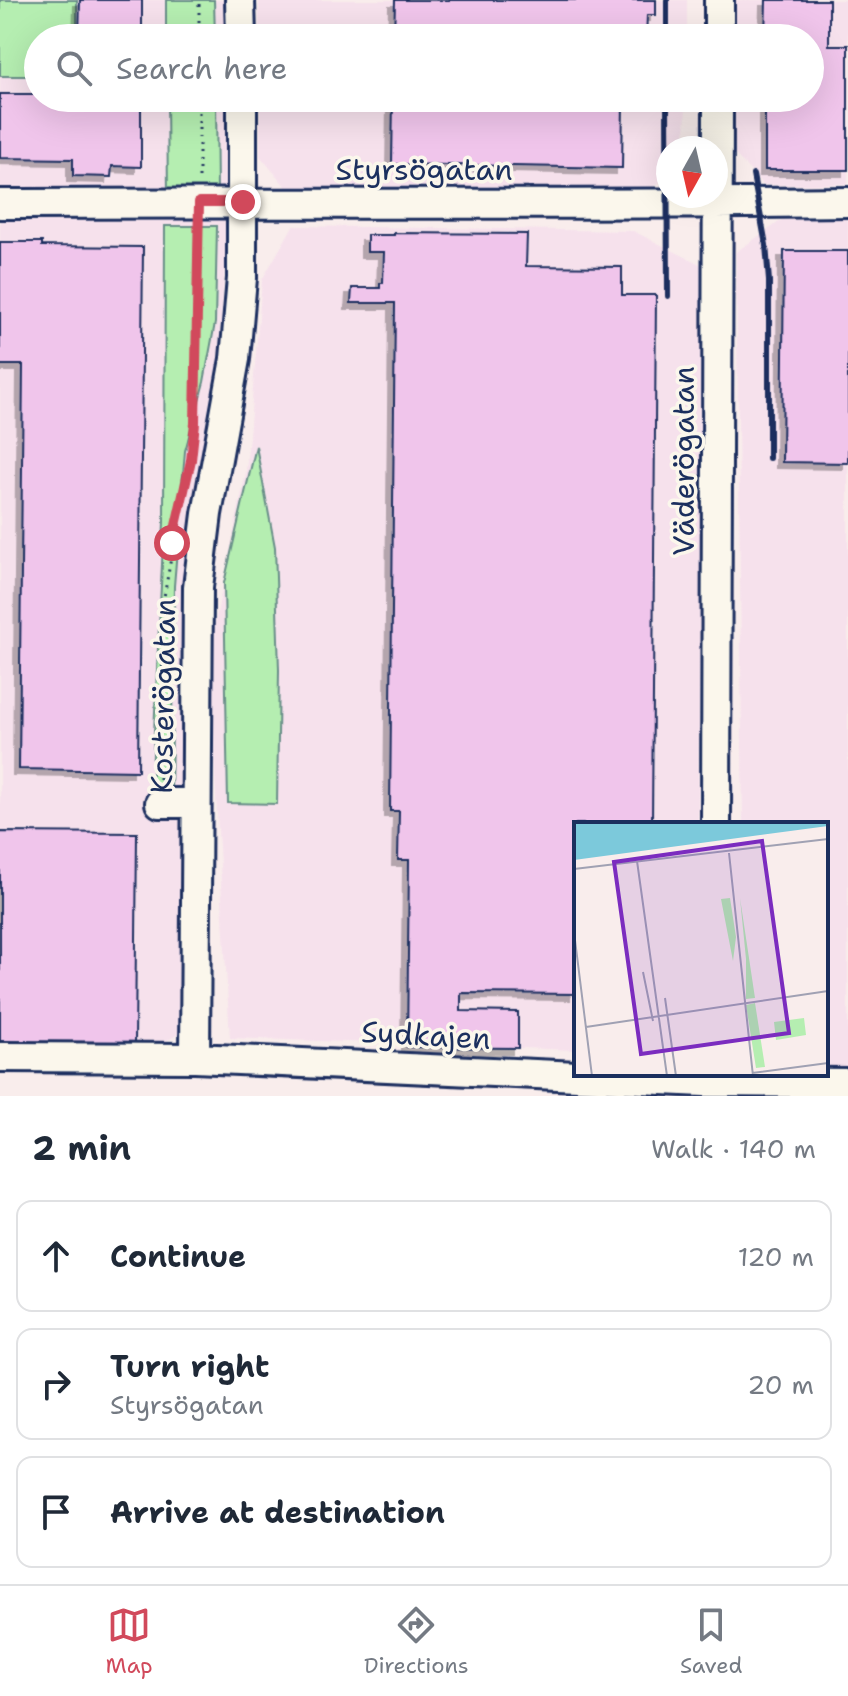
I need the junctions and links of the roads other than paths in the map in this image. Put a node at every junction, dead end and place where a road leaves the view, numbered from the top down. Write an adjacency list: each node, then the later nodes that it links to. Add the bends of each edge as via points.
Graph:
1 (240, 0): 3 (street)
2 (719, 0): 4 (street)
3 (241, 24)
4 (719, 24)
5 (242, 112): 8 (street, Kosterögatan)
6 (718, 112): 7 (street, Väderögatan)
7 (718, 136)
8 (243, 202): 10 (street, Styrsögatan); 11 (street, Styrsögatan); 15 (street, Kosterögatan, via 235,359 198,587)
9 (848, 202): 12 (street, Styrsögatan)
10 (0, 204)
11 (656, 204)
12 (728, 204)
13 (718, 208): 16 (street, Väderögatan)
14 (160, 803): 15 (street)
15 (195, 803): 18 (street, Kosterögatan)
16 (716, 822)
17 (0, 1057): 18 (street, Sydkajen)
18 (195, 1058): 19 (street, Sydkajen)
19 (574, 1073)
20 (663, 1076): 21 (street, Sydkajen)
21 (715, 1078): 22 (street, Sydkajen)
22 (848, 1083)

